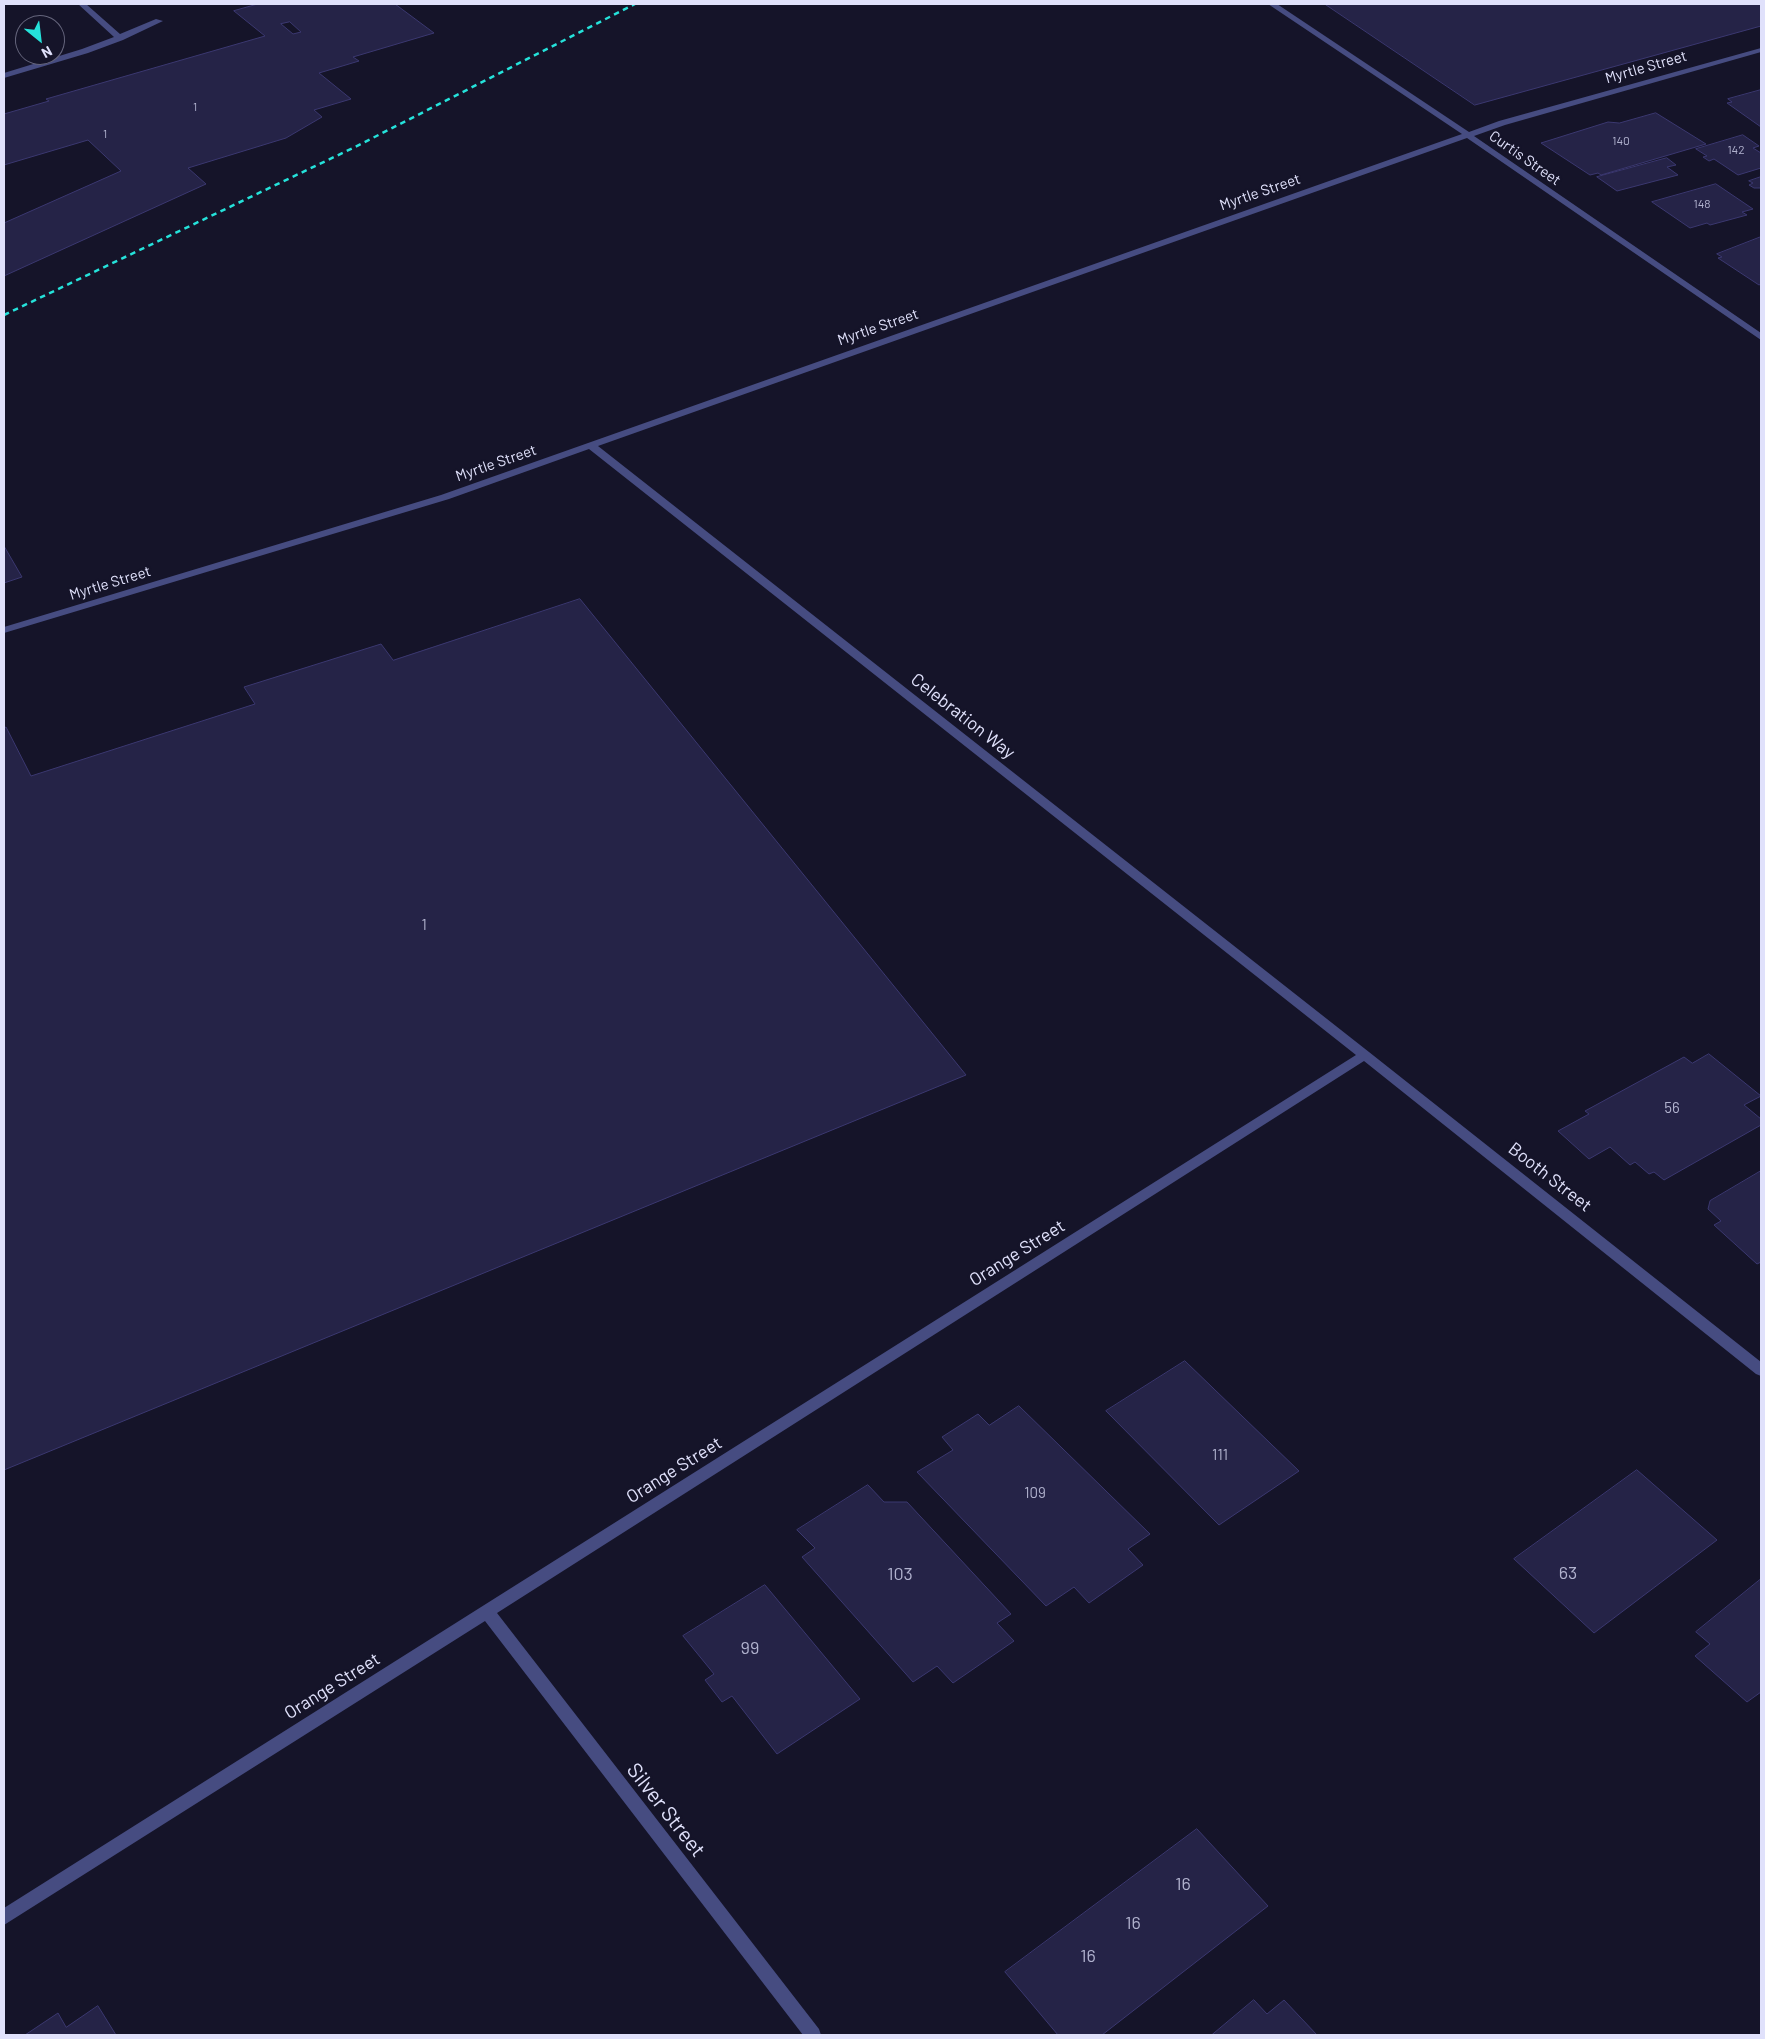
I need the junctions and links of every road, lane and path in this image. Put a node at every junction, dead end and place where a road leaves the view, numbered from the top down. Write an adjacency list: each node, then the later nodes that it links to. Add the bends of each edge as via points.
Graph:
1 (82, 4): 4 (street)
2 (1272, 4): 7 (street, Curtis Street)
3 (159, 21): 4 (street)
4 (120, 38): 6 (street)
5 (1761, 50): 7 (street, Myrtle Street)
6 (4, 76)
7 (1468, 135): 9 (street, Curtis Street); 11 (street, Myrtle Street)
8 (1761, 324): 9 (street)
9 (1749, 328): 10 (street, Curtis Street)
10 (1761, 337)
11 (590, 445): 12 (street, Myrtle Street, via 445,497); 13 (street, Celebration Way)
12 (4, 630)
13 (1314, 1015): 14 (street, Booth Street)
14 (1365, 1055): 15 (street, Booth Street); 16 (street, Orange Street)
15 (1761, 1370)
16 (486, 1611): 17 (street, Orange Street); 18 (street, Silver Street)
17 (4, 1917)
18 (813, 2035)

